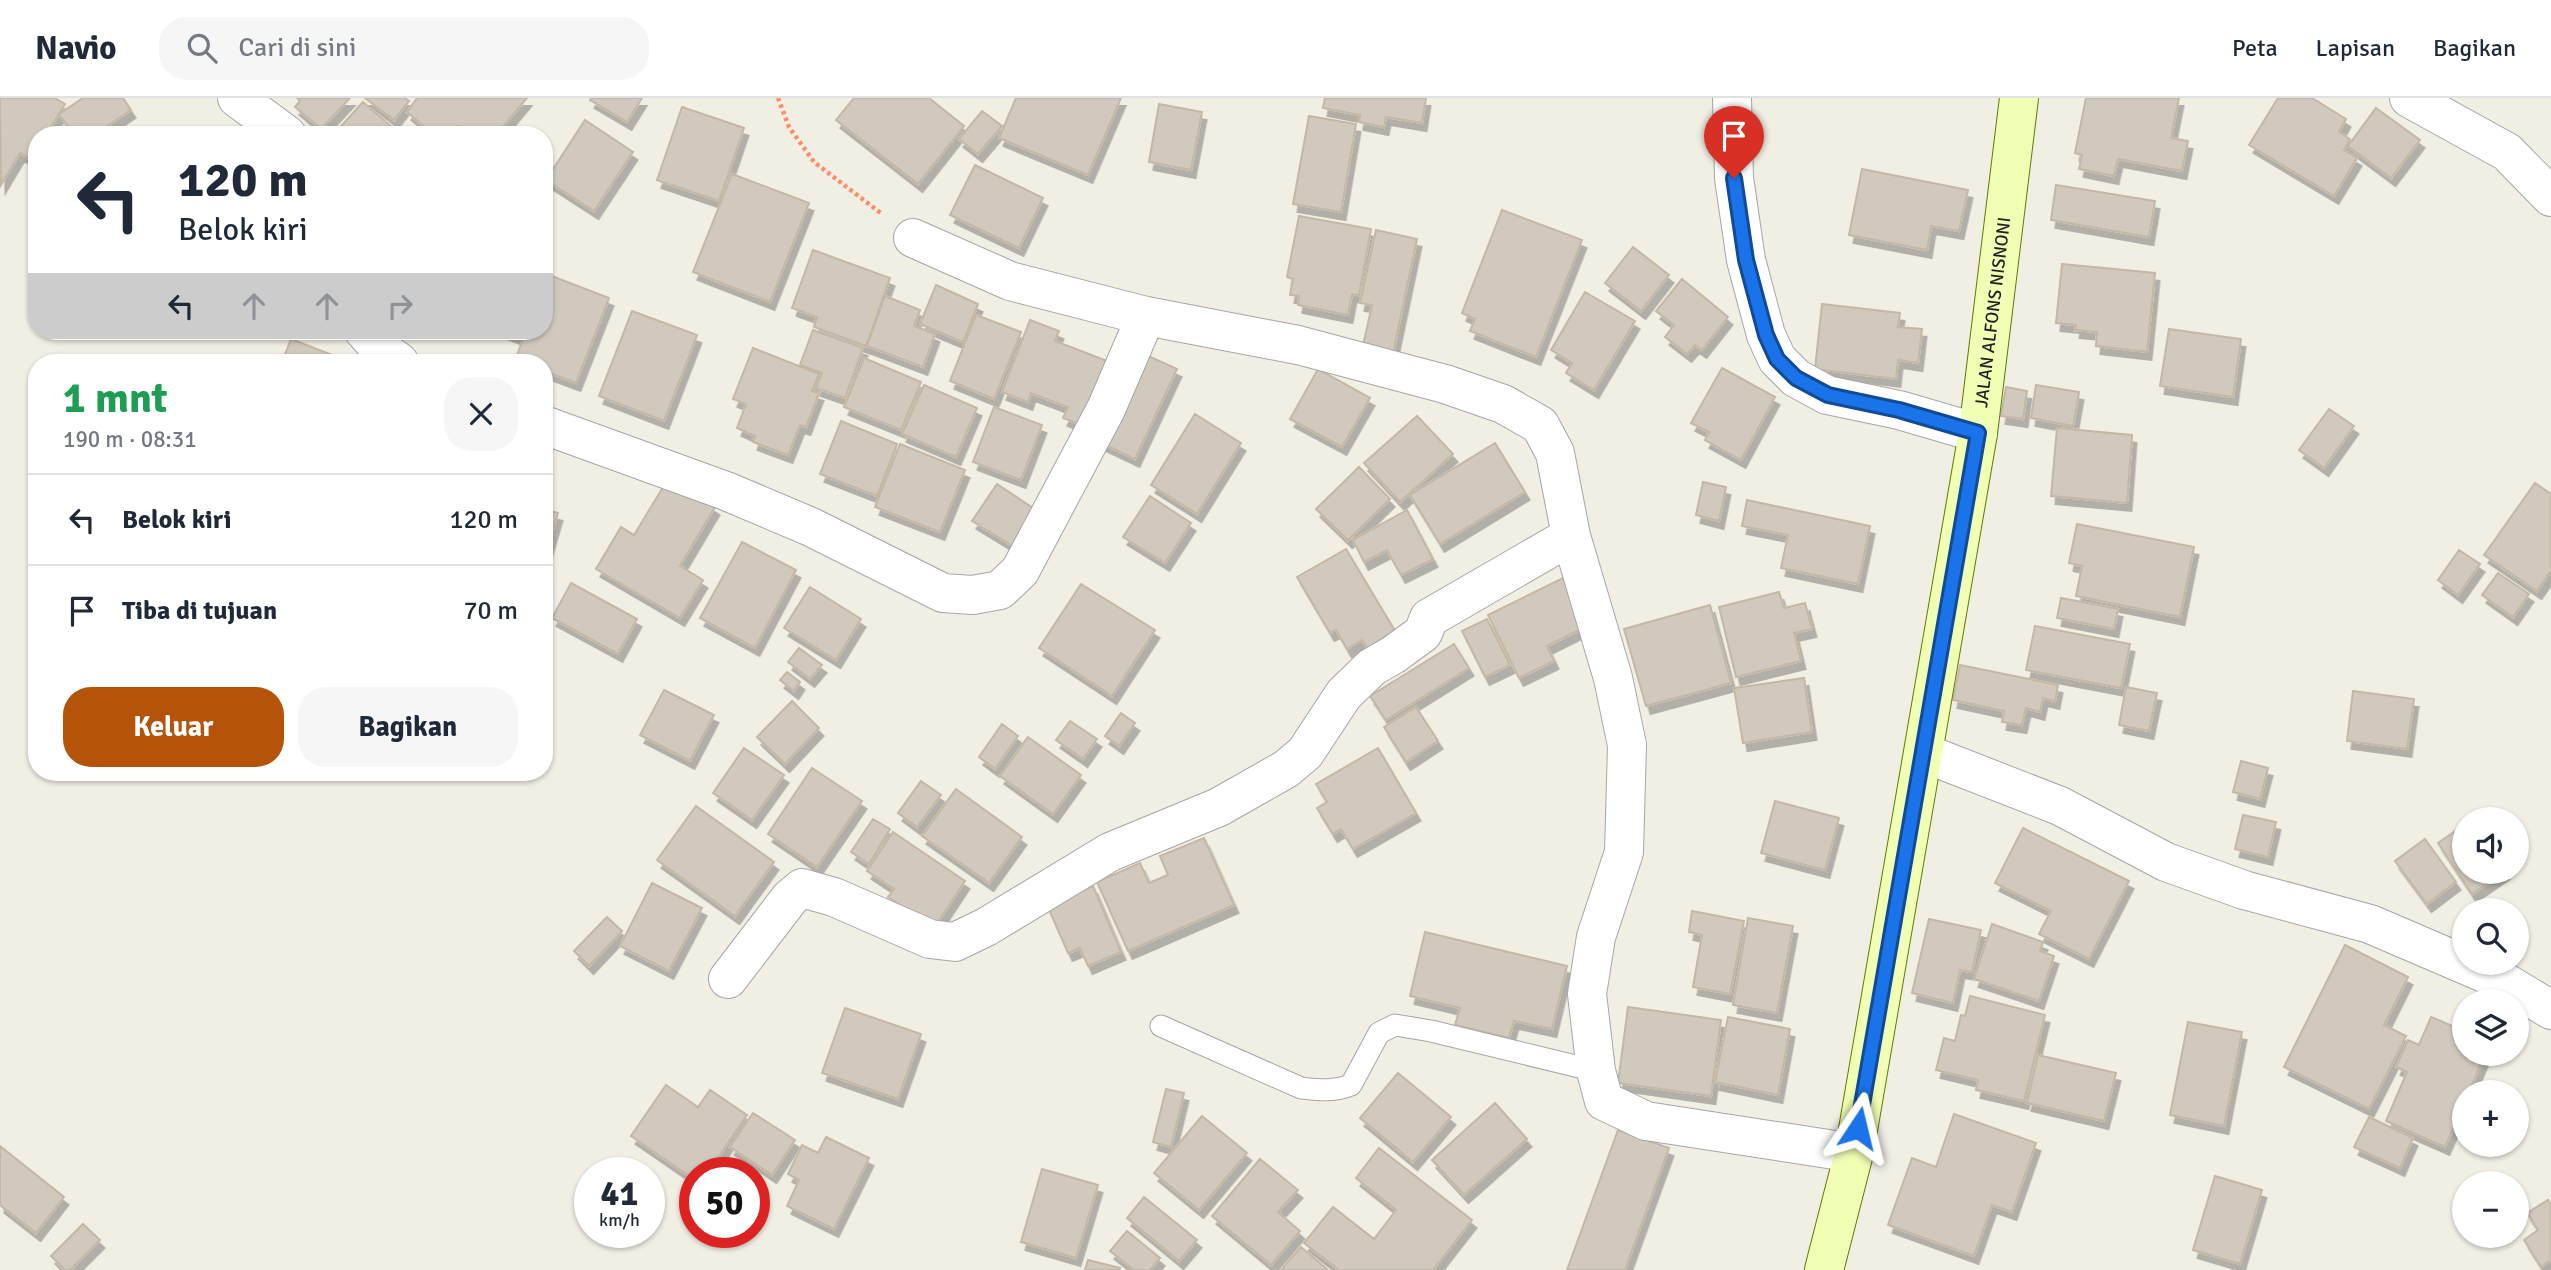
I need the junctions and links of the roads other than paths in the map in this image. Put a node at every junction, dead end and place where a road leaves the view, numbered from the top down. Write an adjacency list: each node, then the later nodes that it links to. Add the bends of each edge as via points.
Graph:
1 (237, 98): 5 (street)
2 (1732, 98): 12 (street, via 1734,178 1746,260 1777,359 1796,378 1828,395)
3 (2019, 98): 12 (main road, JALAN ALFONS NISNONI)
4 (2409, 98): 6 (street, via 2507,152)
5 (275, 126)
6 (2551, 197)
7 (913, 238): 8 (street, via 1010,281)
8 (1146, 316): 11 (street, via 1106,409 1020,571 1000,590 973,595 943,593 811,527 726,491); 13 (street, via 1298,345 1503,404 1540,425 1555,453)
9 (372, 340): 10 (street)
10 (387, 354)
11 (553, 428)
12 (1978, 433): 14 (main road, JALAN ALFONS NISNONI)
13 (1572, 536): 15 (street, via 1429,618 1423,633 1372,667 1344,694 1305,753 1219,807 1110,852 955,942 930,939 803,888 790,898); 18 (street, via 1613,678 1627,745 1624,852 1596,937 1587,994)
14 (1924, 754): 16 (street, via 2060,806 2166,862 2244,890 2370,924 2504,981); 19 (main road, JALAN ALFONS NISNONI)
15 (728, 979)
16 (2551, 1010)
17 (1161, 1026): 18 (lane, via 1301,1087 1325,1091 1351,1085 1379,1033 1395,1026)
18 (1595, 1071): 19 (street, via 1604,1101 1646,1121)
19 (1854, 1153): 20 (main road, JALAN ALFONS NISNONI)
20 (1824, 1270)

